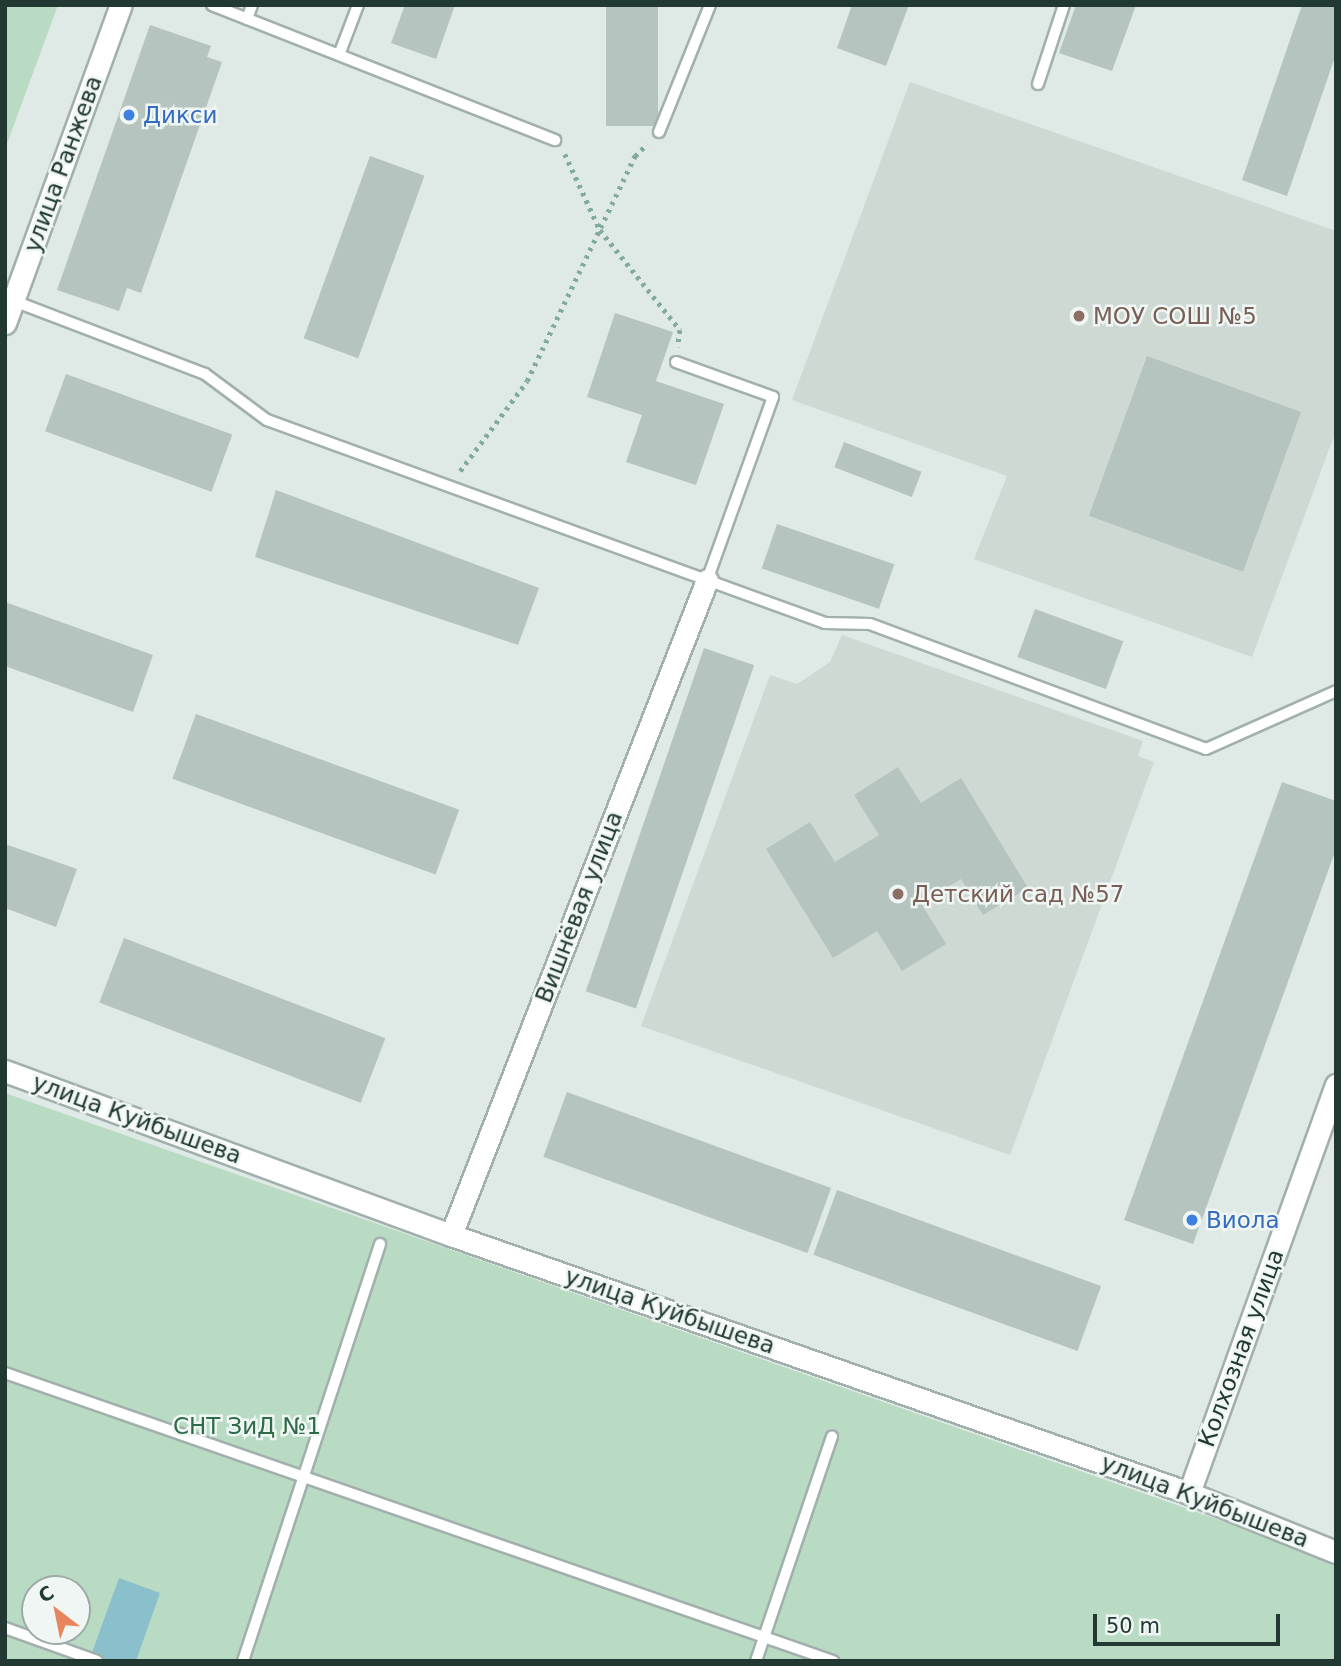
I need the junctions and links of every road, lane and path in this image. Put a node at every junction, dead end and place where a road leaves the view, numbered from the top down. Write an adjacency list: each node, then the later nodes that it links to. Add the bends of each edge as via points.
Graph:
1 (121, 5): 13 (street, улица Ранжева)
2 (212, 5): 7 (lane)
3 (252, 5): 7 (lane)
4 (358, 5): 8 (lane)
5 (710, 5): 10 (lane)
6 (1064, 5): 9 (lane)
7 (247, 19): 8 (lane)
8 (339, 55): 11 (lane)
9 (1038, 84)
10 (659, 132): 12 (path, via 635,156)
11 (555, 140): 12 (path, via 571,163)
12 (600, 230): 15 (path, via 680,330); 16 (path, via 527,382)
13 (14, 301): 14 (street, улица Ранжева); 16 (lane, via 205,374 267,420)
14 (5, 324)
15 (676, 362): 17 (lane, via 773,397)
16 (449, 486): 17 (lane)
17 (706, 580): 18 (lane, via 825,623 870,624 1206,749); 21 (street, Вишнёвая улица)
18 (1336, 691)
19 (5, 1071): 21 (street, улица Куйбышева)
20 (1336, 1085): 26 (street, Колхозная улица)
21 (451, 1235): 26 (street, улица Куйбышева)
22 (380, 1244): 25 (lane)
23 (5, 1373): 25 (lane)
24 (832, 1437): 29 (lane)
25 (303, 1477): 29 (lane); 31 (lane)
26 (1189, 1493): 27 (street, улица Куйбышева)
27 (1336, 1552)
28 (5, 1628): 30 (lane)
29 (765, 1637): 32 (lane); 33 (lane)
30 (97, 1661)
31 (243, 1661)
32 (756, 1661)
33 (834, 1661)

